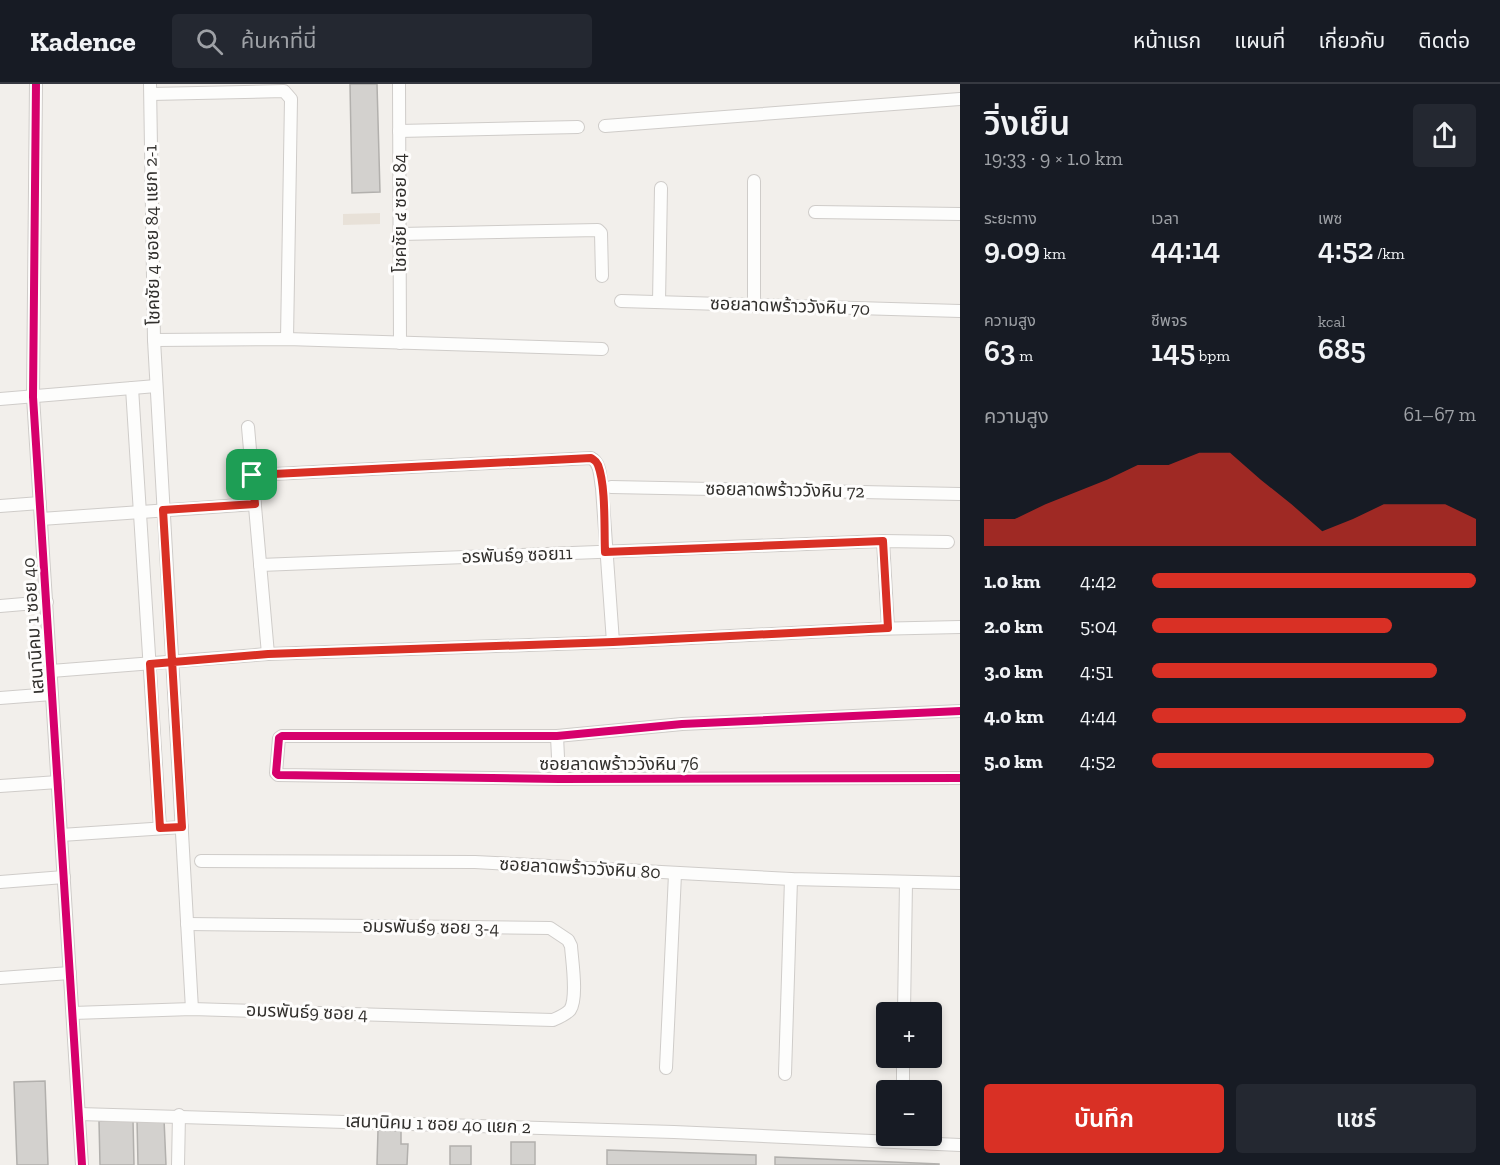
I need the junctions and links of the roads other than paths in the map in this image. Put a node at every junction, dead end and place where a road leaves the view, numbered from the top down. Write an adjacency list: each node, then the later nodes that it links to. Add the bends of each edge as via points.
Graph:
1 (36, 84): 25 (street, เสนานิคม 1 ซอย 40)
2 (399, 84): 8 (street, โชคชัย ๔ ซอย 84)
3 (232, 88): 4 (street); 19 (street, via 284,91 291,99)
4 (151, 89): 20 (street, โชคชัย 4 ซอย 84 แยก 2-1)
5 (960, 99): 6 (street)
6 (605, 126)
7 (578, 127): 8 (street)
8 (399, 131): 13 (street, โชคชัย ๔ ซอย 84)
9 (754, 182): 17 (street)
10 (661, 188): 16 (street)
11 (815, 212): 12 (street)
12 (960, 214)
13 (400, 234): 14 (street, via 598,230); 21 (street, โชคชัย ๔ ซอย 84)
14 (602, 276)
15 (621, 301): 16 (street, ซอยลาดพร้าววังหิน 70)
16 (659, 302): 17 (street, ซอยลาดพร้าววังหิน 70)
17 (754, 306): 18 (street, ซอยลาดพร้าววังหิน 70)
18 (960, 311)
19 (287, 339): 20 (street); 21 (street)
20 (154, 340): 23 (street, โชคชัย 4 ซอย 84 แยก 2-1)
21 (400, 343): 22 (street)
22 (602, 349)
23 (156, 386): 24 (street); 34 (street, โชคชัย 4 ซอย 84 แยก 2-1)
24 (132, 388): 25 (street); 35 (street)
25 (33, 396): 26 (street); 31 (street, เสนานิคม 1 ซอย 40)
26 (0, 399)
27 (248, 427): 28 (street)
28 (252, 475): 32 (street); 39 (street, via 591,458 595,460 602,488)
29 (611, 487): 30 (street, ซอยลาดพร้าววังหิน 72)
30 (960, 494)
31 (40, 503): 33 (street); 36 (street, เสนานิคม 1 ซอย 40)
32 (255, 504): 34 (street); 40 (street)
33 (0, 506)
34 (163, 510): 35 (street); 47 (street, โชคชัย 4 ซอย 84 แยก 2-1)
35 (140, 512): 36 (street); 48 (street)
36 (41, 519): 41 (street, เสนานิคม 1 ซอย 40)
37 (883, 541): 38 (street, อรพันธ์9 ซอย11); 39 (street, อรพันธ์9 ซอย11); 44 (street)
38 (948, 542)
39 (605, 552): 40 (street, อรพันธ์9 ซอย11); 45 (street)
40 (260, 565): 46 (street)
41 (47, 602): 42 (street); 49 (street, เสนานิคม 1 ซอย 40)
42 (0, 606)
43 (960, 627): 44 (street)
44 (888, 628): 45 (street)
45 (613, 642): 46 (street)
46 (268, 654): 47 (street)
47 (172, 662): 48 (street); 58 (street, โชคชัย 4 ซอย 84 แยก 2-1)
48 (150, 664): 49 (street); 59 (street)
49 (51, 670): 50 (street, เสนานิคม 1 ซอย 40)
50 (52, 694): 51 (street); 56 (street, เสนานิคม 1 ซอย 40)
51 (0, 698)
52 (960, 711): 53 (street, ซอยลาดพร้าววังหิน 76, via 682,723)
53 (558, 736): 55 (street); 55 (street, ซอยลาดพร้าววังหิน 76, via 279,736 277,775)
54 (960, 778): 55 (street, ซอยลาดพร้าววังหิน 76)
55 (559, 780)
56 (58, 782): 57 (street); 60 (street, เสนานิคม 1 ซอย 40)
57 (0, 786)
58 (182, 827): 59 (street); 68 (street, โชคชัย 4 ซอย 84 แยก 2-1)
59 (160, 828): 60 (street)
60 (61, 835): 63 (street, เสนานิคม 1 ซอย 40)
61 (201, 861): 62 (street, ซอยลาดพร้าววังหิน 80, via 475,862)
62 (675, 874): 64 (street, ซอยลาดพร้าววังหิน 80); 75 (street)
63 (64, 878): 65 (street); 69 (street, เสนานิคม 1 ซอย 40)
64 (791, 879): 66 (street, ซอยลาดพร้าววังหิน 80); 77 (street)
65 (0, 882)
66 (906, 882): 67 (street, ซอยลาดพร้าววังหิน 80); 71 (street)
67 (960, 883)
68 (187, 924): 72 (street, โชคชัย 4 ซอย 84 แยก 2-1); 74 (street, อมรพันธ์9 ซอย 3-4, via 550,928 571,946 574,999 563,1016)
69 (70, 973): 70 (street); 73 (street, เสนานิคม 1 ซอย 40)
70 (0, 978)
71 (904, 1002)
72 (192, 1009): 73 (street, อมรพันธ์9 ซอย 4); 74 (street, อมรพันธ์9 ซอย 4)
73 (73, 1013): 79 (street, เสนานิคม 1 ซอย 40)
74 (542, 1020)
75 (666, 1068)
76 (903, 1068): 78 (street)
77 (785, 1074)
78 (903, 1080)
79 (79, 1114): 80 (street, เสนานิคม 1 ซอย 40 แยก 2); 82 (street, เสนานิคม 1 ซอย 40)
80 (179, 1115): 81 (street, เสนานิคม 1 ซอย 40 แยก 2); 83 (street)
81 (960, 1145)
82 (82, 1165)
83 (178, 1165)

